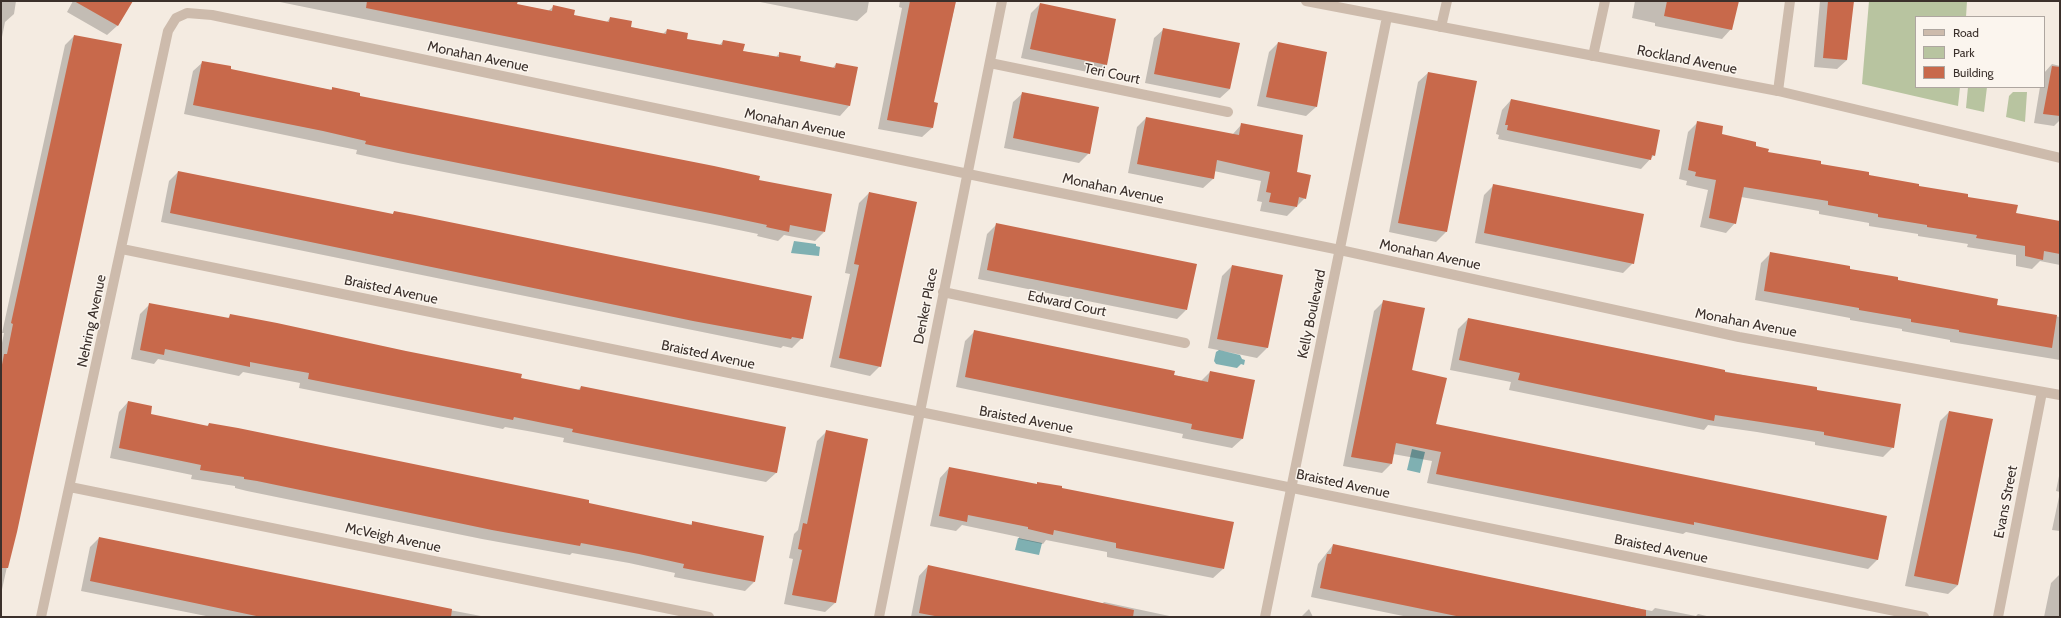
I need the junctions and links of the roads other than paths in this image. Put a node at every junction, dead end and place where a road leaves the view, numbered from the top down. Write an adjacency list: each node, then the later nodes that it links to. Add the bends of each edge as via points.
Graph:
1 (1002, 1): 10 (street, Denker Place)
2 (1306, 1): 6 (street, Rockland Avenue)
3 (1447, 1): 7 (street)
4 (1605, 1): 9 (street)
5 (1790, 1): 11 (street)
6 (1388, 17): 7 (street, Rockland Avenue); 16 (street, Kelly Boulevard)
7 (1441, 27): 9 (street, Rockland Avenue)
8 (168, 31): 14 (street, Monahan Avenue, via 176,18 188,13 212,15); 15 (street, Nehring Avenue)
9 (1593, 56): 11 (street, Rockland Avenue)
10 (990, 63): 12 (street, Teri Court); 14 (street, Denker Place)
11 (1778, 91): 13 (street, Rockland Avenue)
12 (1228, 112)
13 (2060, 158)
14 (967, 174): 16 (street, Monahan Avenue); 17 (street, Denker Place)
15 (122, 249): 21 (street, Braisted Avenue); 22 (street, Nehring Avenue)
16 (1340, 250): 19 (street, Monahan Avenue, via 1739,337); 23 (street, Kelly Boulevard)
17 (943, 292): 18 (street, Edward Court); 21 (street, Denker Place)
18 (1185, 343)
19 (2042, 392): 20 (street, Monahan Avenue); 29 (street, Evans Street)
20 (2060, 395)
21 (919, 412): 23 (street, Braisted Avenue); 26 (street, Denker Place)
22 (70, 487): 24 (street, Nehring Avenue); 25 (street, McVeigh Avenue)
23 (1291, 487): 27 (street, Kelly Boulevard); 28 (street, Braisted Avenue)
24 (41, 617)
25 (709, 617)
26 (878, 617)
27 (1265, 617)
28 (1924, 617)
29 (1998, 617)

